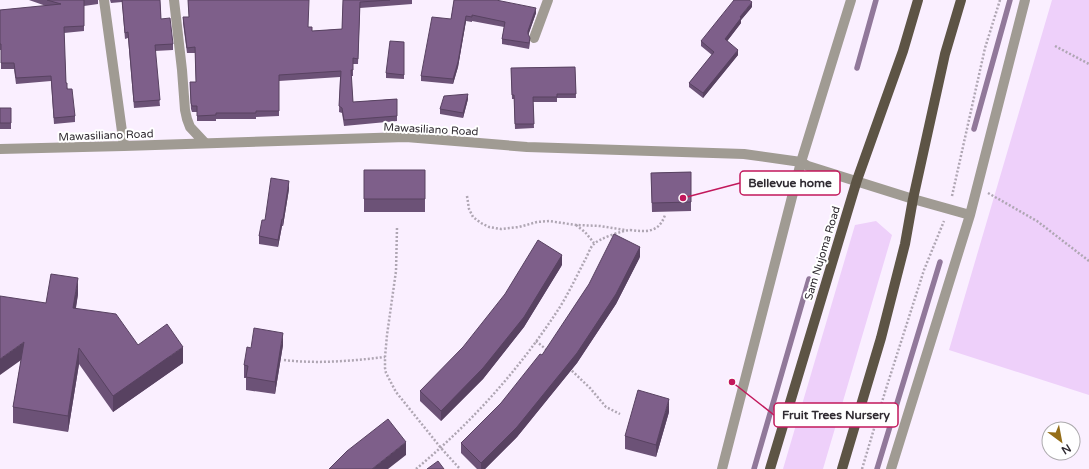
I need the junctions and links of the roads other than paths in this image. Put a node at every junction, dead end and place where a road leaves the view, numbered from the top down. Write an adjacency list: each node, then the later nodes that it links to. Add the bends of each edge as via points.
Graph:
1 (104, 0): 10 (street)
2 (174, 0): 9 (street, via 185,110 190,127)
3 (548, 0): 8 (street)
4 (851, 0): 12 (street)
5 (918, 0): 13 (main road, Sam Nujoma Road, via 903,51)
6 (961, 0): 14 (main road, via 945,54)
7 (1025, 0): 15 (street)
8 (534, 38)
9 (205, 143): 10 (street, Mawasiliano Road); 12 (street, Mawasiliano Road, via 406,137 527,147 744,154)
10 (124, 146): 11 (street, Mawasiliano Road)
11 (0, 149)
12 (801, 162): 13 (street, Mawasiliano Road); 16 (street)
13 (857, 180): 14 (street, Mawasiliano Road); 17 (main road, Sam Nujoma Road)
14 (913, 199): 15 (street, Mawasiliano Road); 18 (main road, via 905,244 883,330)
15 (970, 215): 19 (street)
16 (722, 469)
17 (770, 469)
18 (842, 469)
19 (892, 469)

